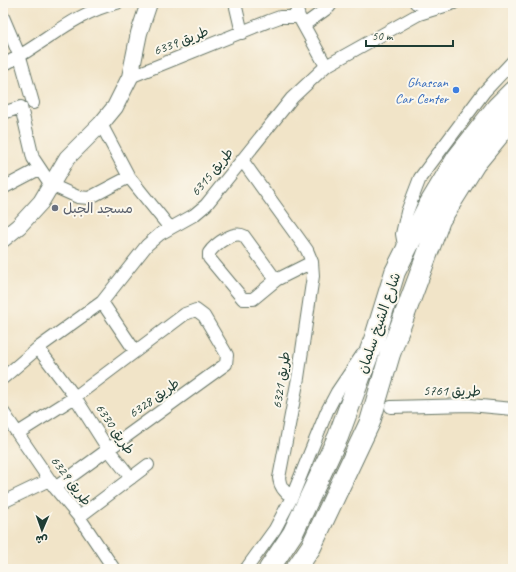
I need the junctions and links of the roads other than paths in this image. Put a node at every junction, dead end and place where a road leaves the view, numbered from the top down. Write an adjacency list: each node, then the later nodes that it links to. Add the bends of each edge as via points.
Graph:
1 (117, 3): 12 (street, via 82,16 47,36)
2 (149, 3): 16 (street, via 139,33)
3 (235, 3): 11 (street)
4 (295, 3): 10 (street)
5 (332, 3): 10 (street)
6 (416, 3): 8 (street)
7 (454, 3): 8 (street, طريق 6315)
8 (436, 6): 15 (street, طريق 6315)
9 (3, 17): 12 (street)
10 (301, 21): 11 (street, طريق 6339, via 280,17); 15 (street)
11 (242, 33): 16 (street, طريق 6339)
12 (20, 57): 14 (street); 18 (street)
13 (513, 61): 29 (street, via 484,92 420,178 402,234)
14 (3, 65)
15 (326, 66): 22 (street, طريق 6315, via 292,98)
16 (130, 77): 21 (street, via 114,107)
17 (513, 91): 29 (main road, شارع الشيخ سلمان, via 496,107 457,158 427,208)
18 (33, 104)
19 (3, 113): 23 (street, via 21,107 30,149)
20 (513, 118): 39 (main road, شارع الشيخ سلمان, via 474,164 440,220 390,354)
21 (101, 124): 24 (street); 25 (street, via 67,158)
22 (242, 160): 27 (street, طريق 6315, via 206,205); 30 (street, طريق 6321, via 307,250)
23 (39, 169): 25 (street); 26 (street)
24 (130, 177): 25 (street, via 89,198 78,197); 27 (street)
25 (51, 186): 28 (street, via 41,202)
26 (3, 188)
27 (170, 228): 32 (street, طريق 6315, via 147,245)
28 (3, 239)
29 (406, 252): 34 (main road, شارع الشيخ سلمان, via 395,272)
30 (312, 262): 31 (street); 47 (street, طريق 6321, via 298,378 279,478 283,490)
31 (276, 280): 31 (street, via 240,234 234,234 209,254 243,299 253,299)
32 (102, 302): 35 (street, طريق 6315); 36 (street)
33 (204, 316): 36 (street, طريق 6330, via 196,310 191,311); 43 (street, طريق 6328, via 228,355 226,364)
34 (374, 337): 47 (street, via 327,411); 52 (main road, شارع الشيخ سلمان, via 338,437 293,533)
35 (38, 348): 37 (street, طريق 6315); 38 (street, طريق 6330)
36 (135, 351): 38 (street, طريق 6330)
37 (3, 378)
38 (75, 397): 42 (street, طريق 6330); 43 (street, طريق 6330)
39 (384, 400): 40 (street, طريق 5761); 53 (main road, شارع الشيخ سلمان, via 370,422 310,547)
40 (513, 409)
41 (3, 412): 42 (street, طريق 6329)
42 (18, 433): 46 (street, طريق 6329)
43 (108, 449): 45 (street, طريق 6330); 46 (street, طريق 6328)
44 (148, 465): 45 (street, طريق 6330)
45 (131, 478): 49 (street, طريق 6330)
46 (52, 484): 48 (street, طريق 6328); 49 (street, طريق 6329)
47 (292, 497): 51 (street, via 275,529)
48 (3, 502)
49 (79, 517): 50 (street, طريق 6329)
50 (114, 569)
51 (246, 569)
52 (270, 569)
53 (296, 569)

